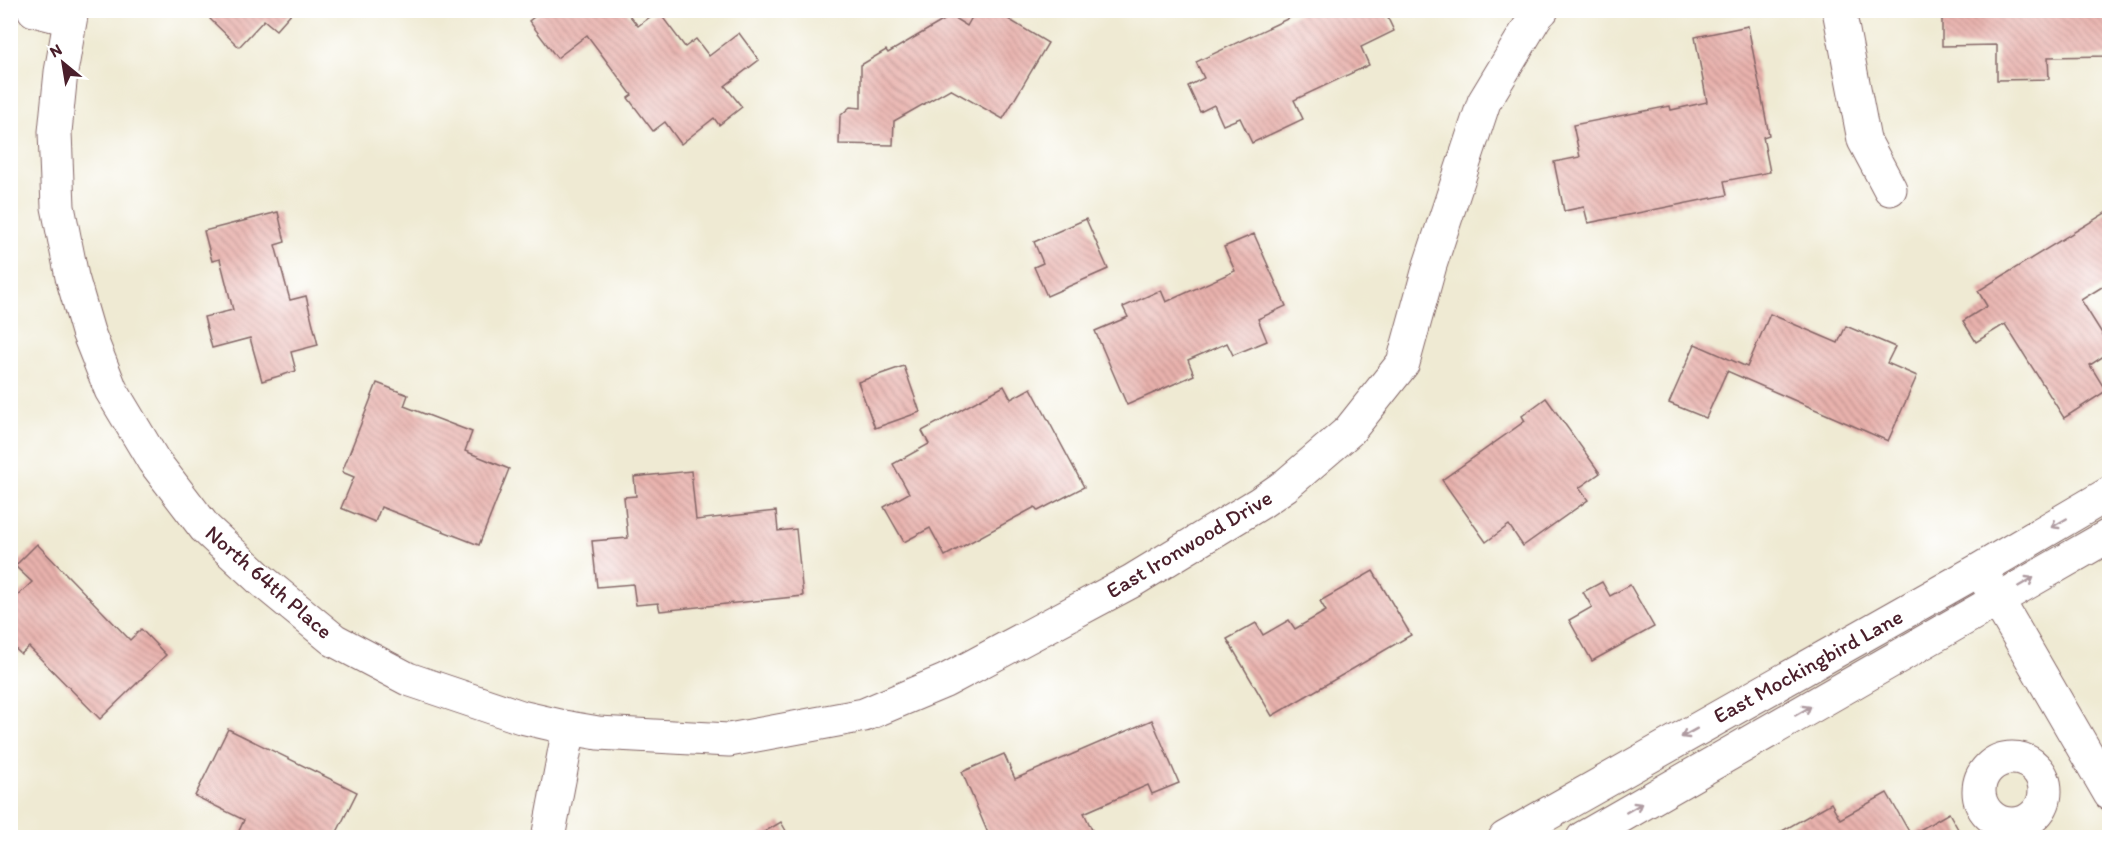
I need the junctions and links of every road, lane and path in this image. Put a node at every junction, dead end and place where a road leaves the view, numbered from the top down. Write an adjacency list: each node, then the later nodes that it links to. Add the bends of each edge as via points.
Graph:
1 (33, 10): 4 (street, North 64th Place)
2 (1542, 10): 10 (street, East Ironwood Drive, via 1484,102 1430,265 1403,363 1349,431 1286,486 1132,581 945,681 864,715 729,740)
3 (1839, 10): 5 (street, via 1864,140)
4 (70, 15): 10 (street, North 64th Place, via 55,132 58,207 66,253 88,332 111,390 153,460 205,528 334,640 408,679 521,717)
5 (1890, 189)
6 (2109, 493): 8 (street, East Mockingbird Lane, one-way to 8)
7 (2109, 535): 9 (street, East Mockingbird Lane, one-way to 7)
8 (1979, 570): 9 (street); 15 (street, East Mockingbird Lane, one-way to 15)
9 (1996, 599): 11 (street); 16 (street, East Mockingbird Lane, one-way to 9)
10 (569, 728): 14 (street)
11 (2082, 746): 12 (street); 13 (street)
12 (2038, 770)
13 (2109, 794)
14 (548, 837)
15 (1505, 837)
16 (1583, 837)

